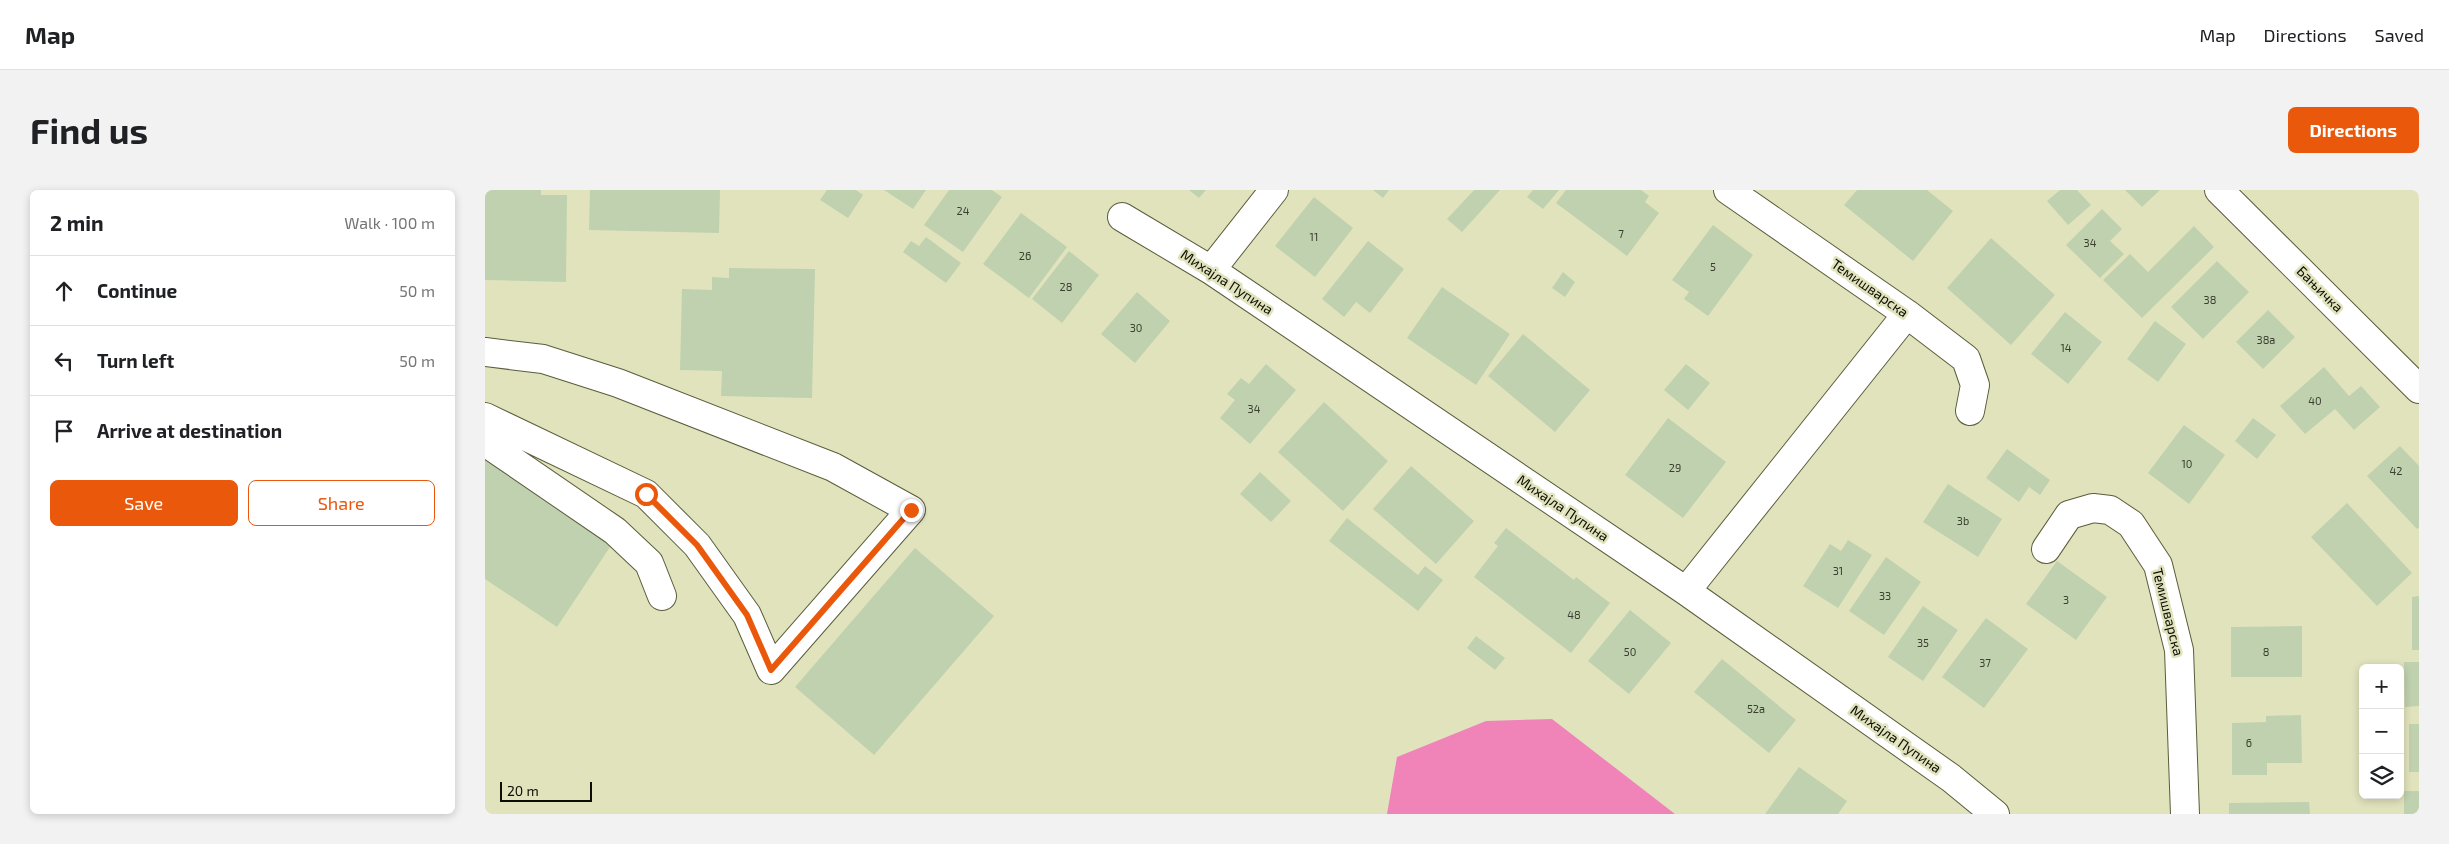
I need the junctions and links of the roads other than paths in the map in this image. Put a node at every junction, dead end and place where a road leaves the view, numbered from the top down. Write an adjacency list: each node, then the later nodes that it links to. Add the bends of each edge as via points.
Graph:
1 (1274, 190): 5 (street)
2 (1727, 190): 6 (street, Темишварска)
3 (2219, 190): 8 (street, Бањичка)
4 (1122, 217): 5 (street, Михајла Пупина)
5 (1211, 270): 13 (street, Михајла Пупина)
6 (1907, 314): 9 (street, Темишварска, via 1965,359 1975,385); 13 (street)
7 (485, 352): 10 (street, via 543,359 618,383 833,467 911,510 771,670 747,615 697,545 646,494)
8 (2419, 389)
9 (1970, 412)
10 (485, 417)
11 (485, 442): 14 (street, via 615,531 649,563)
12 (2046, 548): 16 (street, Темишварска, via 2069,515 2093,508 2110,510 2131,524 2158,565 2179,650)
13 (1686, 591): 15 (street, Михајла Пупина, via 1951,778)
14 (662, 596)
15 (1995, 814)
16 (2185, 814)

